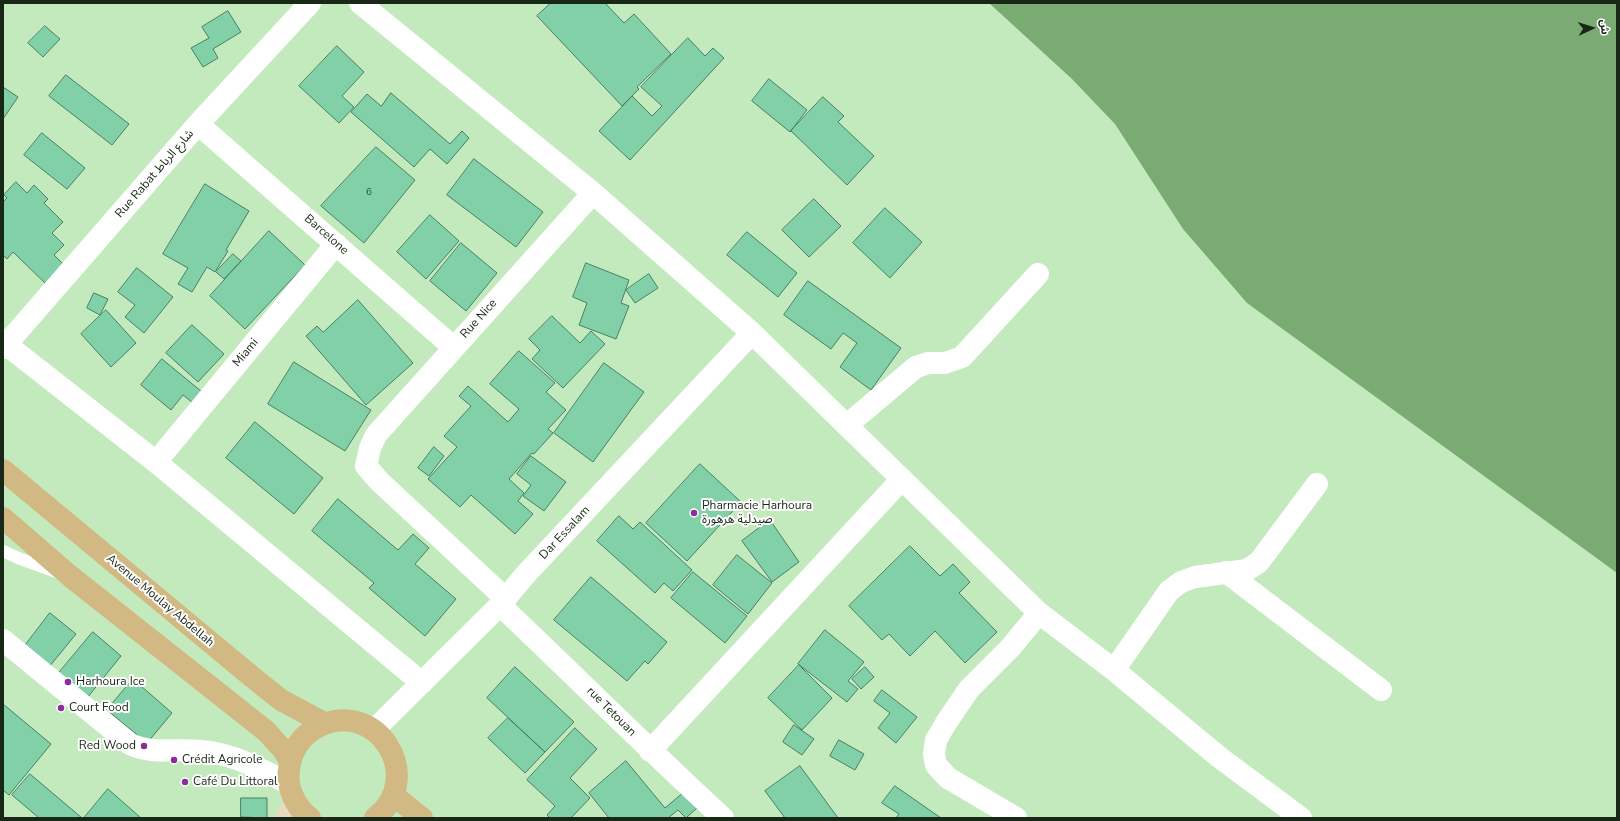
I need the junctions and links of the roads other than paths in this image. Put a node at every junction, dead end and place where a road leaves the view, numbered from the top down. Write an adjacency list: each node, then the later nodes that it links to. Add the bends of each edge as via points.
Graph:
1 (310, 3): 3 (street, Rue Rabat شارع الرباط)
2 (364, 7): 4 (street)
3 (198, 124): 5 (street, Barcelone); 8 (street, Rue Rabat شارع الرباط)
4 (593, 194): 7 (street); 9 (street, Rue Nice)
5 (336, 244): 9 (street, Barcelone); 12 (street, Miami)
6 (1038, 274): 10 (street, via 962,357 945,363 916,366)
7 (752, 333): 10 (street); 20 (street, Dar Essalam, via 526,574)
8 (4, 345): 12 (street)
9 (453, 347): 11 (street, Rue Nice, via 376,435)
10 (847, 425): 14 (street)
11 (370, 448): 20 (street, rue Tetouan, via 366,466)
12 (156, 462): 24 (street)
13 (3, 470): 26 (main road, Avenue Moulay Abdellah, via 281,700)
14 (902, 479): 21 (street); 28 (street)
15 (1317, 484): 18 (street, via 1260,562 1247,570)
16 (3, 518): 19 (main road)
17 (3, 551): 19 (lane)
18 (1226, 572): 23 (street, via 1195,577 1181,582 1169,591); 25 (street)
19 (70, 576): 29 (main road, via 266,731)
20 (503, 602): 24 (street, Dar Essalam); 28 (street, rue Tetouan)
21 (1039, 613): 23 (street); 35 (street, via 1011,647 969,689 936,740 934,754 936,765 948,778)
22 (3, 640): 31 (street, via 130,744 150,750 220,754 241,760 261,768)
23 (1114, 670): 36 (street, via 1219,757)
24 (422, 683): 27 (street, Dar Essalam)
25 (1381, 690)
26 (324, 723): 27 (main road, via 341,720 358,722); 29 (main road, via 309,732 297,745)
27 (374, 730): 30 (main road, via 387,743 395,759 397,778)
28 (650, 751): 34 (street, rue Tetouan)
29 (290, 761): 31 (main road, via 288,775)
30 (393, 795): 32 (main road, via 383,812); 33 (main road)
31 (295, 806)
32 (375, 818)
33 (422, 818)
34 (723, 818)
35 (1016, 818)
36 (1301, 818)

